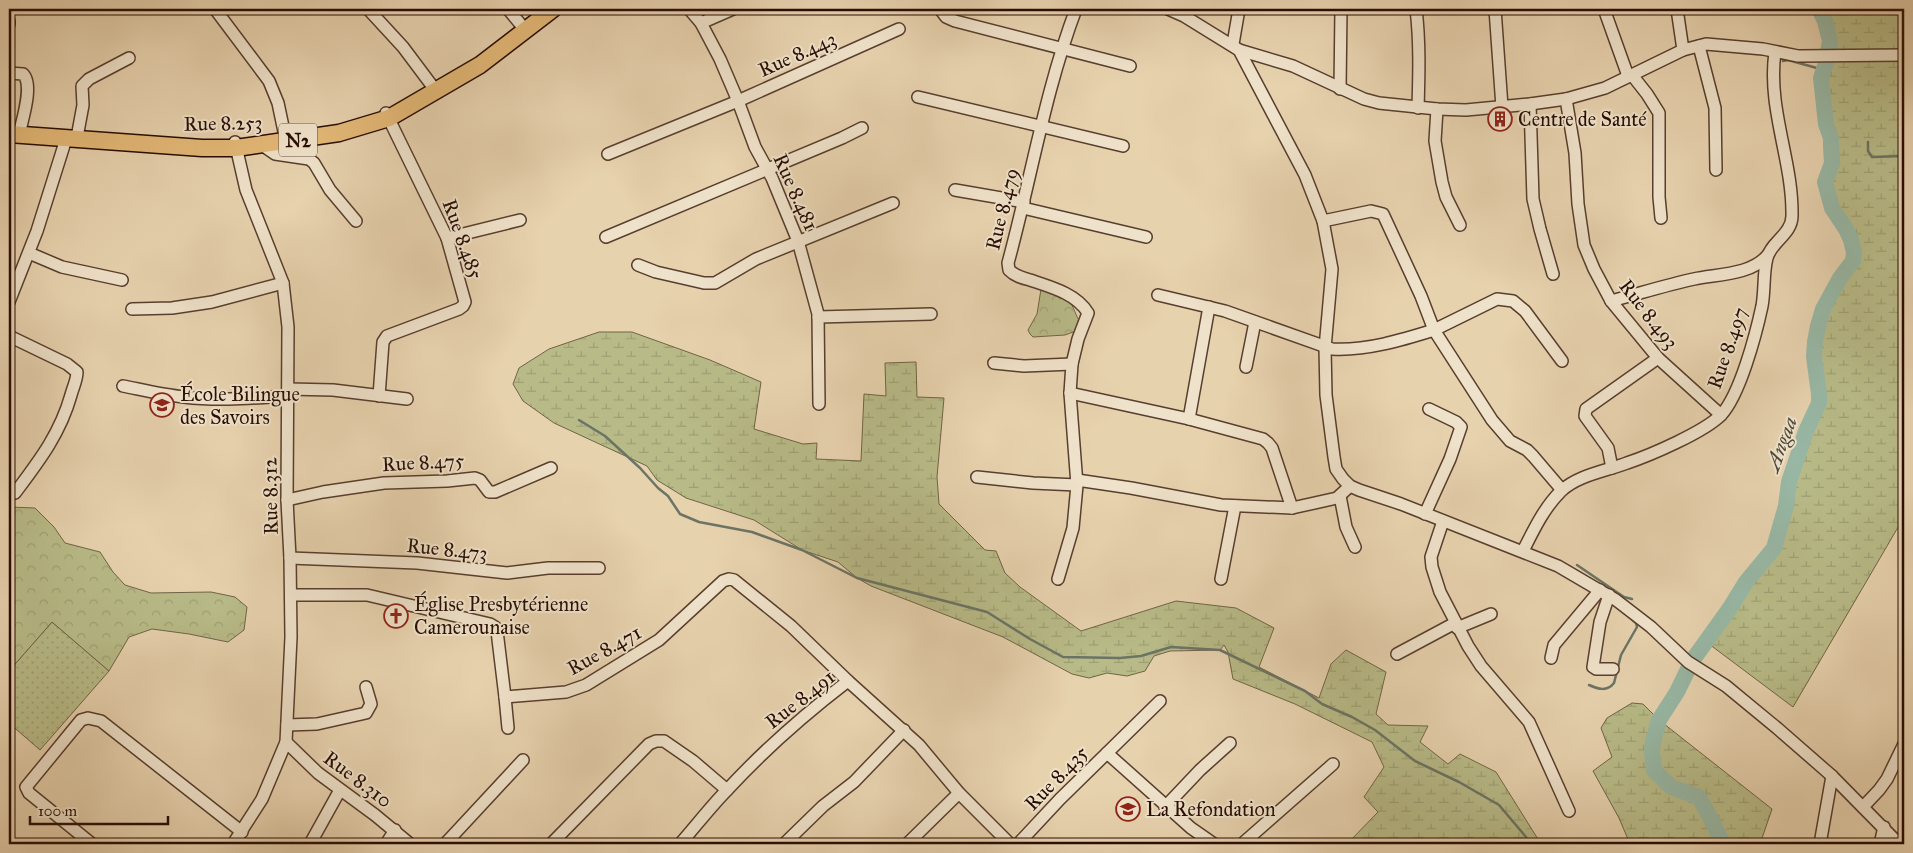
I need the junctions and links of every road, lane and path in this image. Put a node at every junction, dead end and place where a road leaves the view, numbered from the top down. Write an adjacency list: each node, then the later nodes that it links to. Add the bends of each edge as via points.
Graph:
1 (215, 9): 44 (street, via 270,81)
2 (368, 9): 30 (street)
3 (508, 9): 18 (street)
4 (544, 9): 18 (highway, Rue 8.253 / N2)
5 (553, 9): 30 (highway, Rue 8.253 / N2, via 480,65)
6 (689, 9): 17 (street, Rue 8.481)
7 (733, 9): 17 (street)
8 (940, 9): 22 (street, via 946,18)
9 (1076, 9): 22 (street, Rue 8.479)
10 (1168, 9): 21 (street)
11 (1239, 9): 21 (street)
12 (1341, 9): 31 (street)
13 (1416, 9): 37 (street)
14 (1495, 9): 36 (street)
15 (1604, 9): 29 (street)
16 (1677, 9): 23 (street)
17 (701, 23): 34 (street, Rue 8.481)
18 (522, 26): 30 (highway, Rue 8.253 / N2)
19 (898, 29): 34 (street, Rue 8.443)
20 (1699, 46): 23 (street); 24 (street, via 1724,44); 50 (street, via 1715,108)
21 (1236, 47): 31 (street, via 1293,66); 57 (street, via 1305,174)
22 (1062, 48): 27 (street); 40 (street, Rue 8.479)
23 (1683, 50): 29 (street)
24 (1776, 52): 25 (street, via 1828,57); 64 (street, via 1773,89 1780,138 1789,171 1792,219)
25 (1904, 55)
26 (129, 58): 43 (street, via 82,86 83,105)
27 (1130, 66)
28 (9, 72): 42 (street, via 23,74 27,79 28,93)
29 (1630, 75): 33 (street, via 1605,88); 54 (street, via 1658,113)
30 (435, 88): 39 (highway, Rue 8.253 / N2)
31 (1340, 89): 37 (street, via 1379,103)
32 (918, 97): 40 (street)
33 (1566, 99): 35 (street); 70 (street, Rue 8.493, via 1584,245)
34 (738, 101): 48 (street, Rue 8.443); 49 (street, Rue 8.481, via 755,147)
35 (1530, 104): 36 (street); 66 (street, via 1533,199)
36 (1502, 107): 38 (street)
37 (1418, 108): 38 (street)
38 (1437, 110): 58 (street, via 1435,142 1442,182)
39 (387, 114): 44 (highway, Rue 8.253 / N2); 61 (street, Rue 8.485)
40 (1042, 126): 47 (street); 53 (street, Rue 8.479)
41 (862, 128): 49 (street)
42 (14, 132): 43 (highway, Rue 8.253 / N2)
43 (72, 135): 45 (highway, Rue 8.253 / N2); 63 (street)
44 (285, 139): 45 (highway, Rue 8.253 / N2); 46 (highway, Rue 8.253 / N2)
45 (235, 145): 46 (highway, Rue 8.253 / N2); 68 (street, Rue 8.312, via 249,198)
46 (262, 145): 56 (street, via 275,154 309,159 314,163 330,190)
47 (1123, 146)
48 (608, 154)
49 (768, 170): 59 (street); 62 (street, Rue 8.481)
50 (1716, 170)
51 (955, 190): 53 (street)
52 (893, 203): 62 (street)
53 (1024, 205): 60 (street); 83 (street, Rue 8.479, via 1009,270 1013,275 1074,298 1086,310 1088,318 1078,338)
54 (1661, 218)
55 (520, 220): 61 (street)
56 (356, 221)
57 (1323, 221): 77 (street, via 1372,211 1383,214); 79 (street, via 1332,269)
58 (1460, 225)
59 (606, 237)
60 (1146, 237)
61 (447, 238): 88 (street, Rue 8.485, via 465,302 463,306 387,336 383,342)
62 (798, 241): 65 (street, via 756,259 715,283 666,274); 75 (street, Rue 8.481)
63 (29, 253): 67 (street, via 70,269); 71 (street)
64 (1767, 256): 70 (street, via 1762,263 1737,272 1694,279); 92 (street, Rue 8.497, via 1762,306 1741,379)
65 (638, 264)
66 (1553, 274)
67 (122, 280)
68 (283, 283): 73 (street, via 212,302 172,308); 86 (street, Rue 8.312, via 288,327)
69 (1158, 295): 72 (street)
70 (1611, 301): 80 (street, Rue 8.493)
71 (9, 302)
72 (1209, 307): 76 (street); 93 (street)
73 (132, 308)
74 (931, 314): 75 (street)
75 (818, 317): 90 (street, Rue 8.481)
76 (1255, 322): 79 (street); 84 (street)
77 (1434, 330): 79 (street, via 1399,341 1343,350); 81 (street, via 1497,299 1513,301 1525,311); 99 (street, via 1492,420 1510,442 1533,456)
78 (9, 336): 100 (street, via 77,372 64,419 56,435)
79 (1325, 348): 98 (street, via 1326,395 1336,469)
80 (1658, 358): 92 (street, Rue 8.493); 95 (street, via 1584,412 1608,448)
81 (1562, 361)
82 (994, 363): 83 (street, via 1024,366)
83 (1072, 364): 87 (street, Rue 8.479)
84 (1246, 367)
85 (123, 386): 86 (street, via 201,399 243,399)
86 (288, 392): 88 (street, via 333,390); 102 (street, Rue 8.312)
87 (1070, 392): 93 (street); 97 (street, Rue 8.479)
88 (379, 396): 89 (street)
89 (408, 399)
90 (819, 404)
91 (1429, 410): 105 (street, via 1462,427)
92 (1721, 415): 95 (street, Rue 8.497, via 1705,427)
93 (1189, 420): 104 (street, via 1268,443)
94 (551, 468): 102 (street, Rue 8.475, via 495,492 489,492 475,478 447,482 384,482)
95 (1612, 468): 99 (street, Rue 8.497, via 1576,481)
96 (977, 477): 97 (street, via 1033,483)
97 (1077, 482): 103 (street); 111 (street, Rue 8.479, via 1073,528)
98 (1350, 486): 101 (street); 105 (street)
99 (1562, 490): 108 (street, Rue 8.497, via 1546,509)
100 (15, 492)
101 (1340, 496): 104 (street); 107 (street, via 1346,527)
102 (287, 500): 109 (street, Rue 8.312)
103 (1235, 506): 104 (street); 112 (street)
104 (1292, 508)
105 (1425, 514): 106 (street)
106 (1443, 521): 108 (street); 116 (street, via 1431,556 1432,566)
107 (1356, 547)
108 (1523, 551): 113 (street, via 1558,566)
109 (290, 558): 110 (street, Rue 8.473, via 417,563 507,573 548,568); 114 (street, Rue 8.312)
110 (599, 568)
111 (1058, 579)
112 (1221, 579)
113 (1605, 593): 118 (street, via 1554,645); 119 (street, via 1593,667); 133 (street, via 1651,626 1688,662 1726,686)
114 (291, 595): 122 (street, via 367,595 495,626); 124 (street, Rue 8.312)
115 (1491, 614): 116 (street)
116 (1456, 625): 117 (street); 139 (street, via 1481,666 1529,722)
117 (1397, 654)
118 (1551, 658)
119 (1613, 669)
120 (848, 681): 122 (street, Rue 8.471, via 792,626 729,579 660,640 586,685 566,692); 126 (street, Rue 8.491); 135 (street, Rue 8.491, via 804,715)
121 (366, 687): 124 (street, via 371,704 366,713 317,724)
122 (505, 697): 125 (street)
123 (1160, 700): 130 (street)
124 (286, 725): 127 (street, Rue 8.312)
125 (508, 728)
126 (904, 730): 136 (street, Rue 8.491); 151 (street, via 854,782)
127 (286, 742): 134 (street, Rue 8.310, via 318,774); 142 (street, Rue 8.312, via 262,799)
128 (1230, 743): 137 (street)
129 (1904, 744): 138 (street, via 1887,779)
130 (1107, 753): 137 (street, Rue 8.435); 154 (street, Rue 8.435)
131 (524, 760): 148 (street)
132 (1333, 764): 156 (street)
133 (1832, 776): 138 (street); 157 (street)
134 (340, 790): 141 (street, Rue 8.310); 145 (street)
135 (727, 790): 149 (street, via 693,761 664,741 656,741 649,744); 150 (street, Rue 8.491)
136 (959, 793): 152 (street); 153 (street, Rue 8.491)
137 (1165, 807): 155 (street, Rue 8.435)
138 (1863, 807): 140 (street)
139 (1569, 811)
140 (1884, 827): 158 (street); 159 (street)
141 (395, 830): 146 (street); 147 (street, Rue 8.310)
142 (242, 832): 143 (street, via 101,721 88,718 81,720 26,787 29,793); 144 (street, Rue 8.312)
143 (92, 844)
144 (233, 844)
145 (310, 844)
146 (386, 844)
147 (410, 844)
148 (445, 844)
149 (551, 844)
150 (680, 844)
151 (784, 844)
152 (907, 844)
153 (1010, 844)
154 (1018, 844)
155 (1214, 844)
156 (1242, 844)
157 (1820, 844)
158 (1880, 844)
159 (1899, 844)

